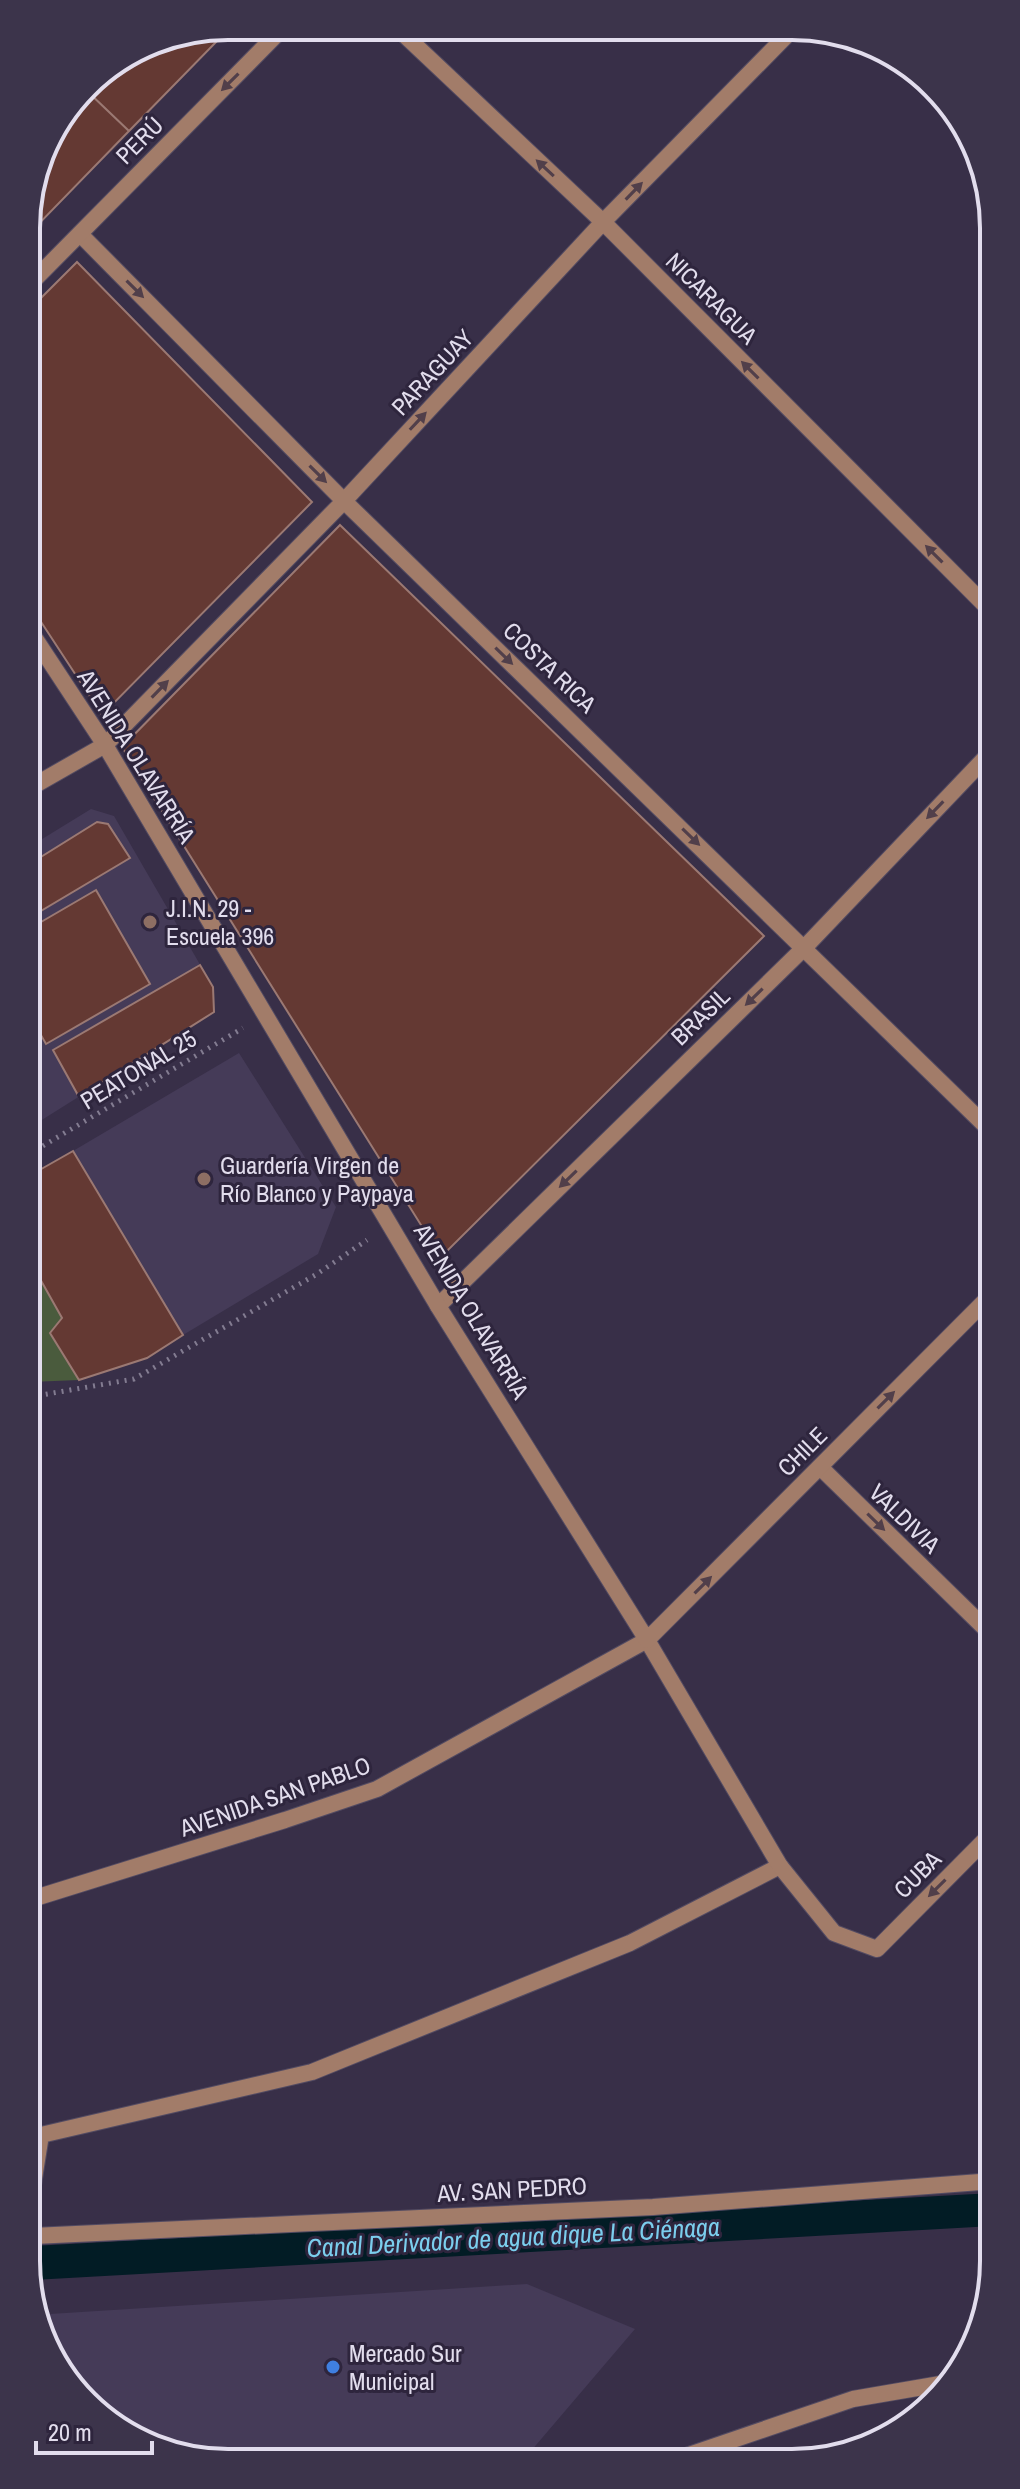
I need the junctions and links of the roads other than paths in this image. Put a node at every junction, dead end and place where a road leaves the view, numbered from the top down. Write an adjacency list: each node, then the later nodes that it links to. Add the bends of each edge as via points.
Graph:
1 (271, 40): 5 (street, PERÚ, one-way to 5)
2 (410, 40): 4 (street, NICARAGUA, one-way to 2)
3 (782, 40): 4 (street, PARAGUAY, one-way to 3)
4 (603, 222): 7 (street, PARAGUAY, one-way to 4); 8 (street, NICARAGUA, one-way to 4)
5 (80, 234): 6 (street, PERÚ); 7 (street, COSTA RICA, one-way to 7)
6 (40, 274)
7 (344, 501): 10 (street, PARAGUAY, one-way to 7); 13 (street, COSTA RICA, one-way to 13)
8 (980, 600)
9 (40, 646): 10 (street, AVENIDA OLAVARRÍA)
10 (105, 745): 12 (street, PARAGUAY); 15 (street, AVENIDA OLAVARRÍA)
11 (980, 763): 13 (street, BRASIL, one-way to 13)
12 (40, 782)
13 (805, 947): 14 (street, COSTA RICA); 15 (street, BRASIL, one-way to 15)
14 (980, 1120)
15 (438, 1306): 19 (street, AVENIDA OLAVARRÍA)
16 (980, 1306): 17 (street, CHILE, one-way to 16)
17 (820, 1467): 18 (street, VALDIVIA, one-way to 18); 19 (street, CHILE, one-way to 17)
18 (980, 1623)
19 (647, 1640): 21 (street, AVENIDA OLAVARRÍA); 22 (street, AVENIDA SAN PABLO, via 377,1789)
20 (980, 1845): 23 (street, CUBA, one-way to 23)
21 (780, 1866): 23 (street, AVENIDA OLAVARRÍA, via 834,1933); 24 (street, via 630,1943 312,2072 41,2135)
22 (40, 1897)
23 (877, 1949)
24 (40, 2141)
25 (980, 2182): 26 (street, AV. SAN PEDRO, via 653,2207)
26 (40, 2236)
27 (933, 2385): 28 (street, via 853,2399)
28 (706, 2449)

